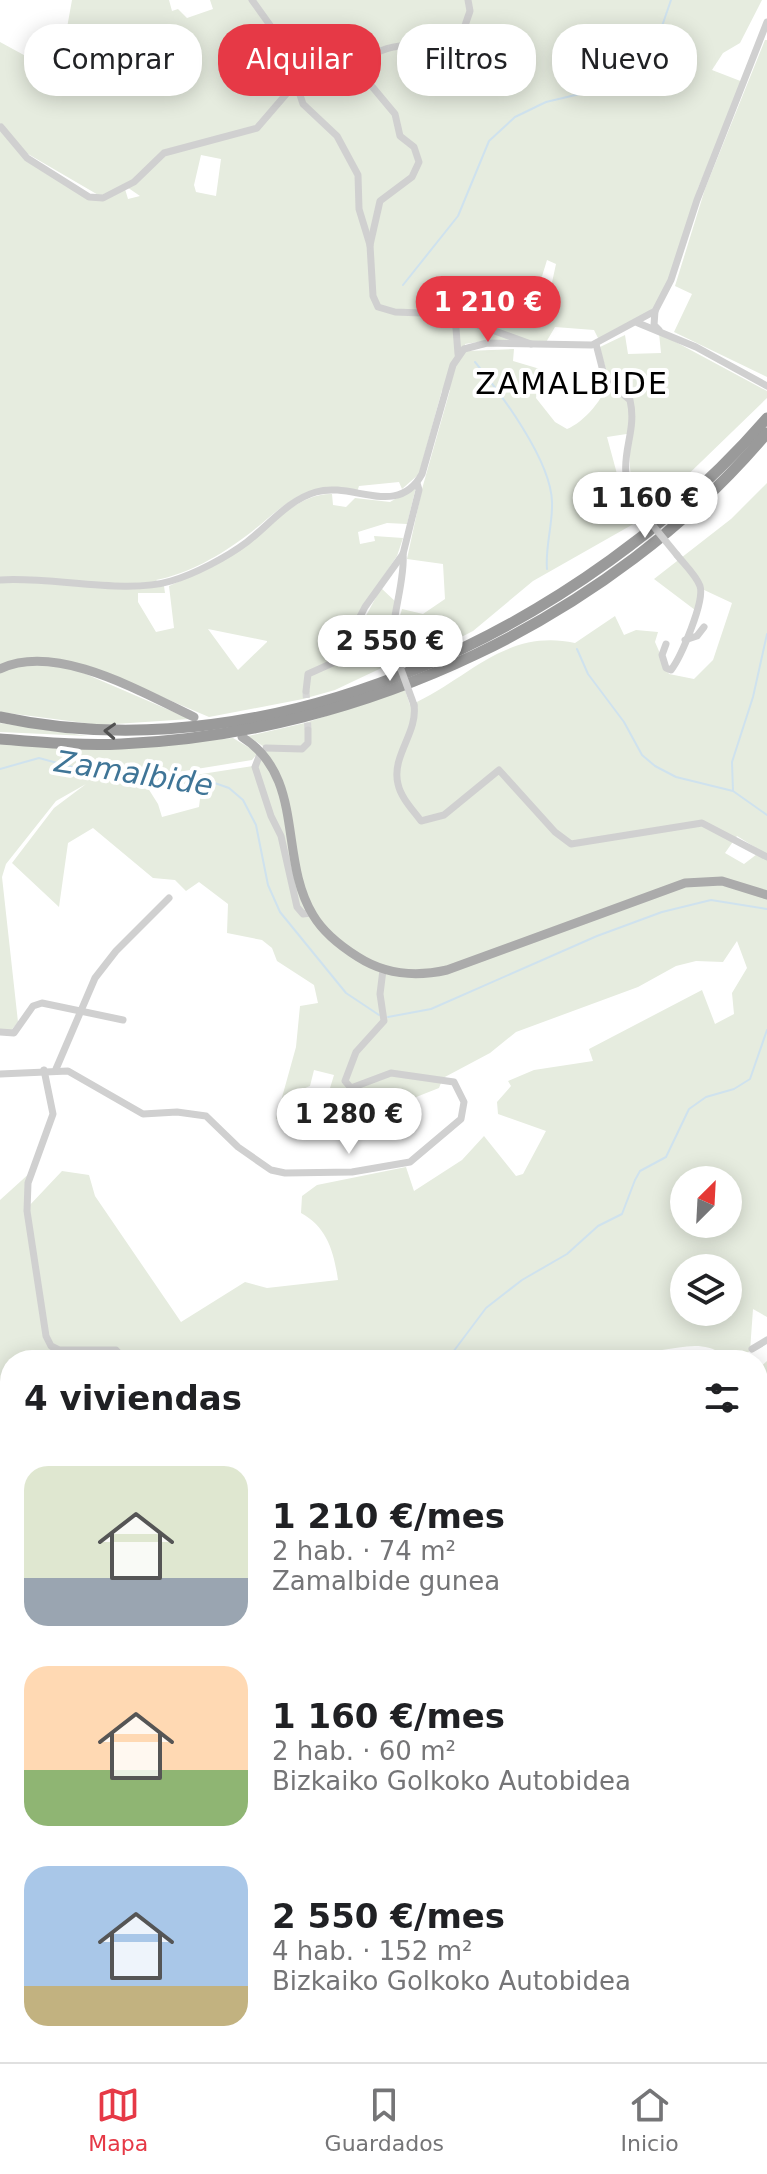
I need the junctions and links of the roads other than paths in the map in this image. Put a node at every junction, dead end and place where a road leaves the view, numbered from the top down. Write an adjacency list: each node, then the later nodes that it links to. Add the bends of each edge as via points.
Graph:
1 (252, 0): 4 (street)
2 (468, 0): 8 (street, via 470,11 461,37 435,45 401,44 367,58 361,66 395,114 400,136 414,147 419,162 412,177 380,201)
3 (767, 22): 9 (street)
4 (271, 24)
5 (285, 96): 7 (street, via 257,128 164,153 134,182 97,199 27,158)
6 (300, 96): 8 (street, via 337,136 358,175 359,209)
7 (1, 127)
8 (370, 245): 10 (street, via 378,307)
9 (655, 311): 11 (street); 12 (street)
10 (455, 316): 14 (street); 15 (street)
11 (638, 322): 12 (street); 13 (street)
12 (657, 328): 16 (street)
13 (596, 344): 14 (street); 23 (street, bridge, via 605,379 630,400 624,458 631,495 695,578 701,594)
14 (533, 345): 15 (street, via 481,344)
15 (458, 354): 19 (street)
16 (764, 383)
17 (767, 418): 27 (highway, one-way to 27, via 689,499 608,563 485,638 410,670 330,699 225,722 121,732 55,728)
18 (767, 433): 31 (highway, via 697,507 617,571 488,647 414,679 332,710 173,739 122,744)
19 (417, 483): 20 (street); 21 (street, via 388,498 328,490 309,495 244,545 168,582)
20 (403, 554): 26 (street, via 365,607 337,661 308,674); 32 (street, bridge, via 403,585 391,635 414,705 414,725 397,780 421,821 444,815 499,770 571,844 702,823)
21 (0, 580)
22 (704, 627): 23 (street)
23 (685, 640): 24 (street, via 671,670 662,655)
24 (666, 644)
25 (0, 669): 28 (main road, via 33,659 59,661)
26 (306, 691)
27 (0, 717)
28 (194, 717)
29 (308, 730): 35 (street, via 308,743 299,751 277,746 263,751 255,767 281,836 297,907 303,914)
30 (242, 737): 35 (main road, via 267,758 280,781)
31 (0, 739)
32 (767, 857)
33 (767, 895): 36 (main road, via 722,881 685,883 447,970 415,975)
34 (169, 898): 37 (street, via 106,962)
35 (311, 913): 36 (main road, via 345,948)
36 (383, 970): 40 (street, via 384,1021 356,1052 345,1081 351,1088 379,1076 415,1075 454,1082 464,1102 461,1119 410,1162 352,1172 278,1172 238,1147 206,1116 143,1114 81,1077)
37 (79, 1011): 38 (street); 39 (street, via 37,1004 14,1033); 40 (street)
38 (123, 1020)
39 (0, 1032)
40 (56, 1069): 41 (street)
41 (44, 1070): 42 (street); 45 (street, via 53,1114 28,1183 27,1211 46,1336 54,1349)
42 (0, 1074)
43 (767, 1340): 44 (street)
44 (752, 1349)
45 (116, 1350)

